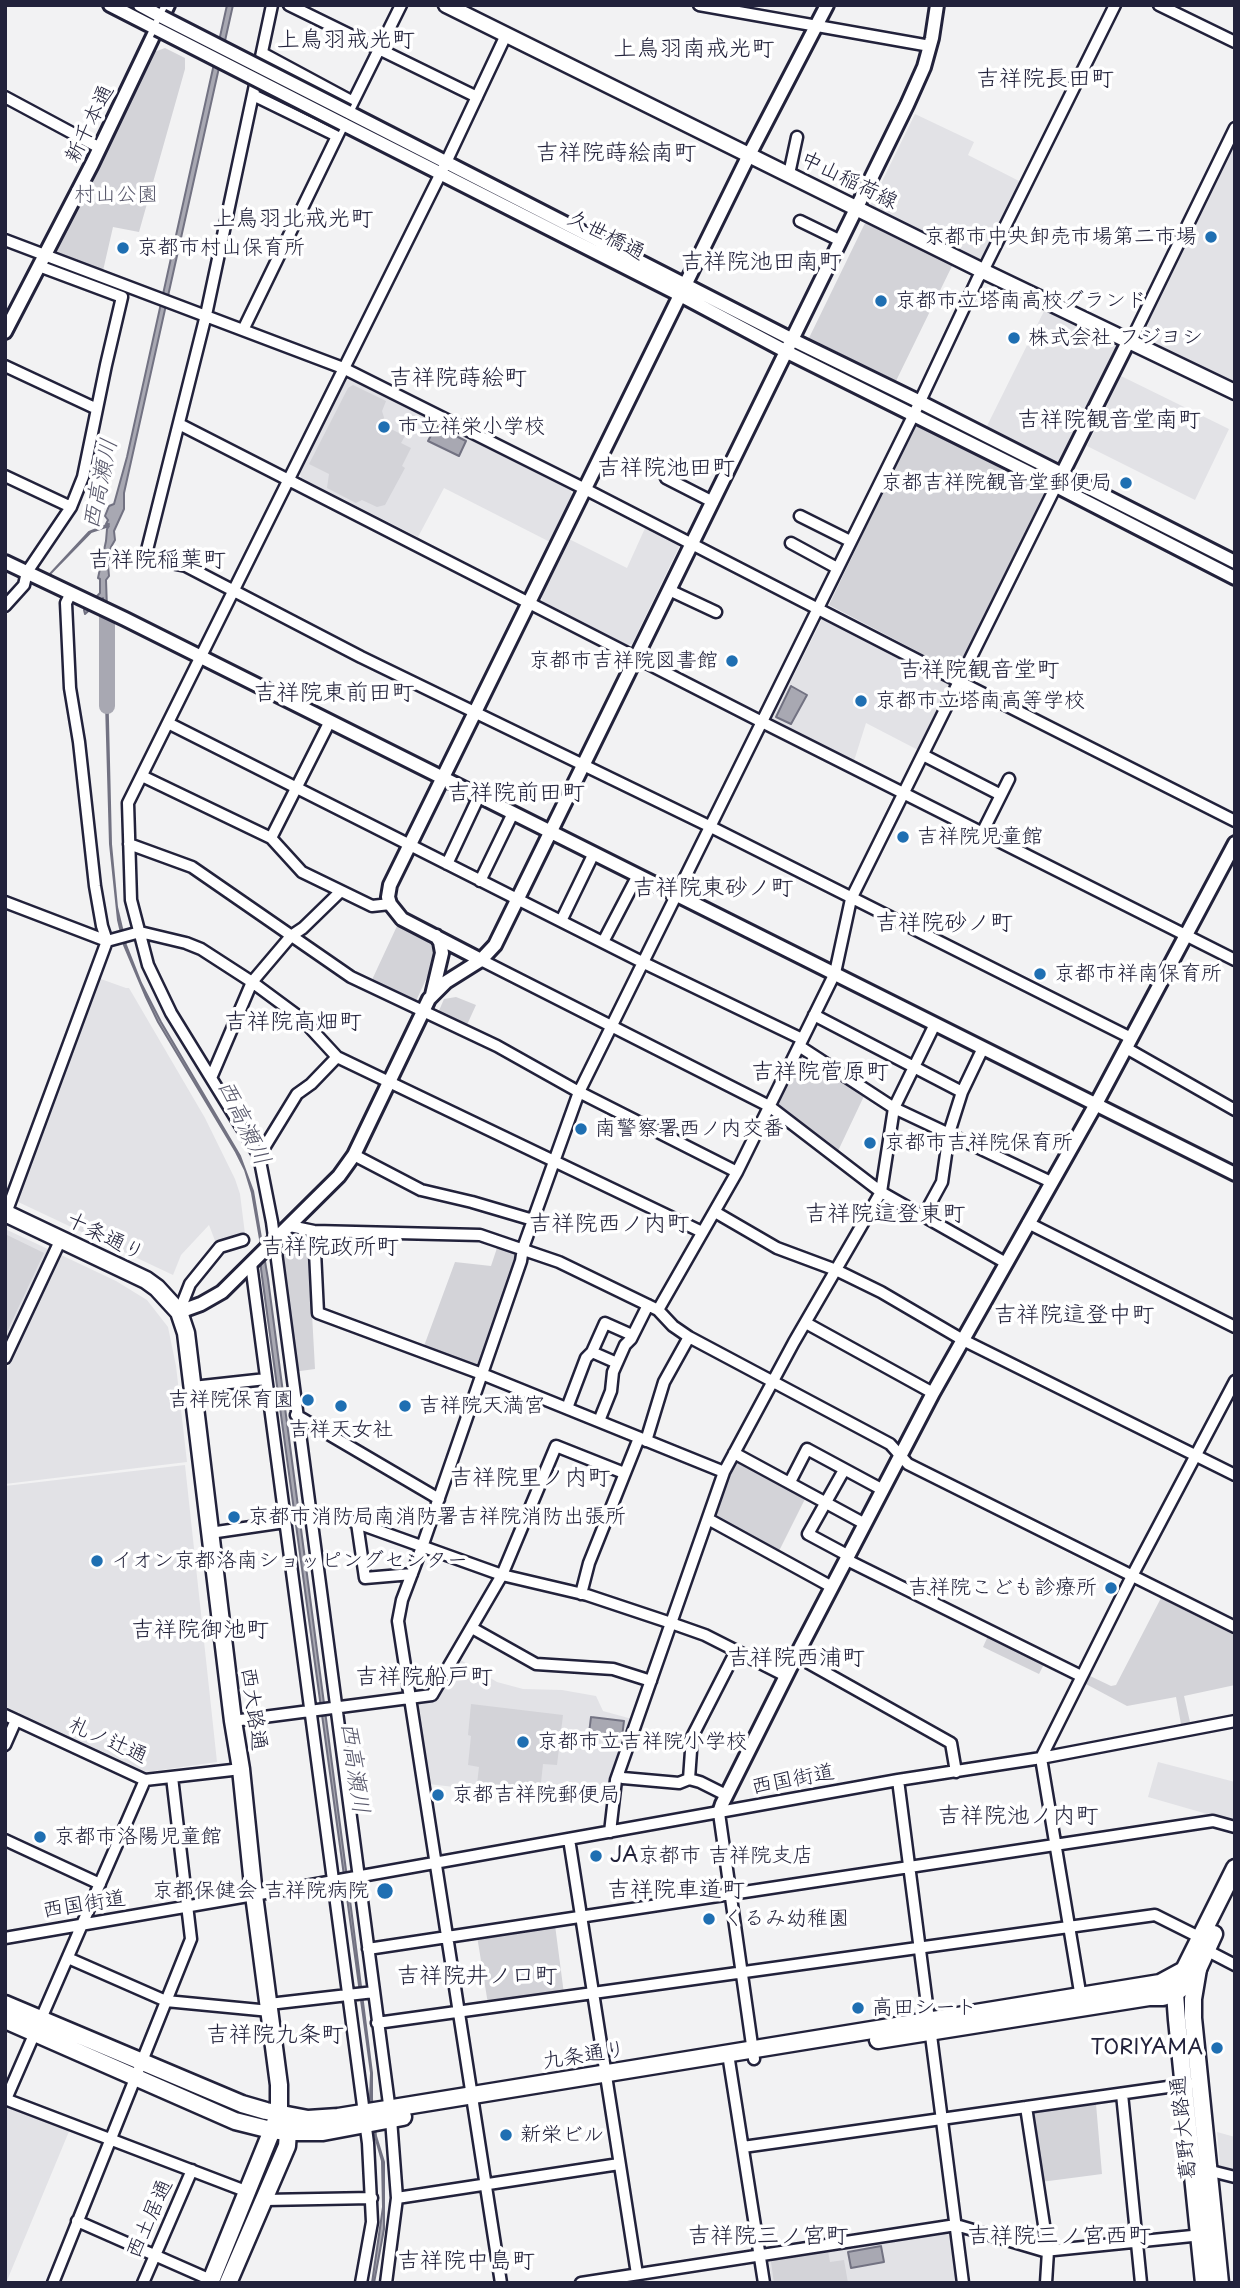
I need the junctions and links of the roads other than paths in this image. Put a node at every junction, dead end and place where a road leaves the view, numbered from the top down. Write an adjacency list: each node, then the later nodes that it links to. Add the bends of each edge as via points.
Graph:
1 (110, 5): 12 (street, 久世橋通)
2 (140, 5): 12 (street, 久世橋通)
3 (272, 5): 18 (street)
4 (289, 5): 17 (street)
5 (401, 5): 17 (street)
6 (446, 5): 14 (main road, 中山稲荷線)
7 (699, 5): 13 (street)
8 (827, 5): 13 (street)
9 (937, 5): 16 (street)
10 (1115, 5): 35 (street)
11 (1159, 5): 15 (street)
12 (162, 17): 22 (street, 久世橋通, bridge); 26 (street, 新千本通)
13 (816, 27): 16 (street); 27 (street)
14 (506, 35): 21 (street); 27 (main road, 中山稲荷線)
15 (1235, 42)
16 (930, 46): 30 (street, via 908,105)
17 (379, 49): 21 (street); 22 (street)
18 (262, 53): 19 (street); 22 (street)
19 (253, 95): 24 (street); 37 (street)
20 (5, 97): 26 (street)
21 (477, 97): 28 (street)
22 (348, 113): 24 (street); 28 (street, 久世橋通)
23 (1235, 128): 40 (street)
24 (337, 136): 38 (street)
25 (797, 137): 29 (street)
26 (100, 148): 34 (street, 新千本通)
27 (750, 155): 29 (main road, 中山稲荷線); 36 (street)
28 (443, 167): 36 (street, 久世橋通); 43 (street)
29 (789, 174): 30 (main road, 中山稲荷線)
30 (857, 209): 33 (street); 35 (main road, 中山稲荷線)
31 (800, 221): 33 (street)
32 (5, 240): 34 (street)
33 (841, 241): 41 (street)
34 (41, 261): 37 (street); 39 (street, 新千本通); 46 (street, via 122,297)
35 (983, 271): 40 (main road, 中山稲荷線); 45 (street)
36 (683, 290): 41 (street, 久世橋通); 52 (street)
37 (206, 315): 38 (street); 47 (street)
38 (243, 330): 43 (street)
39 (5, 332)
40 (1129, 342): 44 (main road, 中山稲荷線); 51 (street)
41 (790, 346): 45 (street, 久世橋通); 53 (street)
42 (5, 366): 46 (street)
43 (343, 369): 50 (street); 52 (street)
44 (1235, 392)
45 (917, 408): 51 (street, 久世橋通); 56 (street)
46 (97, 409): 54 (street, via 83,477)
47 (179, 424): 50 (street); 65 (street, via 145,558 186,566)
48 (5, 476): 54 (street)
49 (666, 478): 53 (street)
50 (289, 479): 65 (street); 67 (street)
51 (1059, 481): 60 (street, 久世橋通); 63 (street, 久世橋通); 73 (street)
52 (585, 489): 58 (street); 67 (street)
53 (713, 502): 58 (street)
54 (71, 507): 62 (street)
55 (800, 516): 56 (street)
56 (850, 541): 61 (street)
57 (791, 543): 61 (street)
58 (691, 545): 64 (street); 69 (street)
59 (5, 562): 62 (street)
60 (1235, 562)
61 (837, 568): 69 (street)
62 (31, 574): 66 (street); 68 (street)
63 (1235, 578)
64 (669, 590): 70 (street); 72 (street)
65 (234, 592): 71 (street); 74 (street)
66 (71, 593): 71 (street); 111 (street, via 66,604 70,688 95,886)
67 (528, 602): 72 (street); 74 (street)
68 (5, 606)
69 (817, 608): 73 (street); 76 (street)
70 (716, 612)
71 (201, 657): 75 (street); 77 (street)
72 (636, 657): 76 (street); 79 (street)
73 (960, 682): 78 (street); 88 (street)
74 (476, 713): 79 (street); 81 (street)
75 (330, 721): 81 (street); 83 (street)
76 (762, 722): 84 (street); 89 (street)
77 (168, 723): 80 (street); 83 (street)
78 (923, 755): 84 (street); 85 (street)
79 (584, 764): 89 (street); 90 (street)
80 (142, 776): 92 (street); 94 (street, via 128,803)
81 (441, 777): 86 (street); 95 (street)
82 (1009, 779): 85 (street)
83 (295, 788): 92 (street); 95 (street)
84 (904, 793): 91 (street); 103 (street)
85 (1001, 795): 91 (street)
86 (479, 796): 87 (street); 97 (street)
87 (513, 813): 90 (street); 99 (street)
88 (1235, 821)
89 (711, 827): 101 (street); 103 (street)
90 (551, 832): 96 (street); 102 (street)
91 (982, 833): 108 (street)
92 (271, 838): 100 (street, via 302,872)
93 (1235, 843): 108 (street)
94 (129, 844): 107 (street, via 131,900); 109 (street, via 192,867)
95 (409, 845): 97 (street); 105 (street, via 390,885)
96 (594, 853): 98 (street); 106 (street)
97 (447, 864): 99 (street)
98 (638, 875): 101 (street); 112 (street)
99 (480, 881): 102 (street)
100 (341, 891): 105 (street, via 372,906); 109 (street)
101 (677, 895): 115 (street); 116 (street)
102 (518, 899): 106 (street); 113 (street, via 495,945)
103 (851, 899): 116 (street); 124 (street)
104 (5, 902): 111 (street)
105 (390, 904): 110 (street, via 401,919)
106 (561, 921): 112 (street)
107 (138, 933): 111 (street); 117 (street, via 201,949); 128 (street, via 159,990)
108 (1186, 935): 114 (street); 124 (street)
109 (291, 936): 117 (street); 119 (street, via 351,977)
110 (436, 936): 113 (street); 118 (street, via 442,962)
111 (109, 941): 145 (street)
112 (603, 942): 115 (street)
113 (481, 960): 118 (street); 122 (street)
114 (1235, 960)
115 (642, 962): 122 (street); 123 (street)
116 (835, 973): 120 (street); 121 (street)
117 (252, 982): 126 (street, via 302,1019); 128 (street)
118 (432, 996): 119 (street)
119 (423, 1011): 129 (street); 130 (street)
120 (814, 1014): 123 (street); 127 (street)
121 (935, 1024): 125 (street); 127 (street)
122 (611, 1027): 130 (street); 133 (street)
123 (801, 1042): 133 (street); 134 (street)
124 (1129, 1043): 132 (street); 135 (street)
125 (983, 1048): 131 (street); 132 (street)
126 (337, 1057): 129 (street); 138 (street, via 297,1094)
127 (914, 1067): 131 (street); 134 (street)
128 (211, 1079): 138 (street)
129 (389, 1081): 137 (street); 139 (street)
130 (579, 1092): 139 (street); 140 (street)
131 (962, 1092): 136 (street)
132 (1097, 1104): 141 (street); 142 (street)
133 (769, 1106): 140 (street); 143 (street)
134 (894, 1108): 136 (street); 143 (street)
135 (1235, 1110)
136 (949, 1133): 142 (street); 146 (street, via 942,1182)
137 (354, 1155): 147 (street, via 421,1190); 149 (street, via 340,1176)
138 (259, 1156): 154 (street)
139 (554, 1160): 147 (street); 151 (street)
140 (737, 1172): 144 (street)
141 (1235, 1174)
142 (1051, 1182): 148 (street)
143 (881, 1192): 146 (street); 158 (street)
144 (715, 1212): 151 (street); 158 (street, via 777,1248)
145 (6, 1213): 152 (main road, 十条通り)
146 (924, 1215): 157 (street)
147 (533, 1220): 155 (street)
148 (1028, 1223): 157 (street); 163 (street)
149 (290, 1226): 150 (street); 154 (street)
150 (314, 1231): 155 (street, via 480,1235); 170 (street, via 318,1313)
151 (702, 1231): 160 (street)
152 (61, 1239): 161 (main road, 十条通り, via 146,1280); 168 (street)
153 (243, 1240): 161 (street, via 220,1247 190,1284)
154 (272, 1243): 156 (street); 177 (street)
155 (523, 1248): 159 (street); 170 (street)
156 (252, 1262): 161 (street, via 214,1297); 171 (street)
157 (1006, 1263): 166 (street)
158 (836, 1270): 162 (street); 166 (street)
159 (648, 1305): 160 (street); 164 (street)
160 (658, 1310): 165 (street)
161 (179, 1312): 174 (main road, 西大路通)
162 (806, 1323): 172 (street); 175 (street)
163 (1235, 1327)
164 (632, 1335): 167 (street, via 605,1323); 169 (street)
165 (689, 1337): 172 (street); 179 (street, via 664,1382)
166 (963, 1340): 175 (street); 181 (street)
167 (592, 1352): 169 (street); 176 (street)
168 (5, 1358)
169 (617, 1363): 178 (street)
170 (482, 1374): 176 (street); 189 (street)
171 (266, 1379): 174 (street); 193 (street)
172 (773, 1381): 180 (street); 182 (street, via 890,1444)
173 (1235, 1381): 181 (street)
174 (193, 1387): 196 (main road, 西大路通)
175 (933, 1393): 182 (street)
176 (567, 1408): 178 (street)
177 (296, 1415): 189 (street); 191 (street)
178 (599, 1422): 179 (street)
179 (643, 1439): 184 (street); 185 (street)
180 (734, 1453): 184 (street); 187 (street)
181 (1196, 1455): 186 (street); 201 (street)
182 (900, 1456): 188 (street); 201 (street)
183 (844, 1470): 187 (street, via 807,1449); 188 (street); 190 (street)
184 (724, 1472): 192 (street)
185 (624, 1473): 200 (street, via 556,1446); 203 (street)
186 (1235, 1475)
187 (790, 1482): 190 (street)
188 (883, 1490): 195 (street)
189 (439, 1499): 197 (street)
190 (826, 1502): 195 (street); 198 (street, via 808,1534)
191 (309, 1516): 194 (street, via 329,1513); 213 (street)
192 (708, 1519): 202 (street); 204 (street)
193 (285, 1522): 196 (street); 214 (street)
194 (358, 1523): 197 (street); 199 (street, via 365,1578)
195 (865, 1524): 198 (street)
196 (210, 1533): 217 (main road, 西大路通)
197 (422, 1548): 199 (street); 200 (street)
198 (848, 1558): 202 (street); 210 (street)
199 (412, 1574): 212 (street, via 398,1621)
200 (502, 1575): 203 (street); 206 (street)
201 (1132, 1576): 205 (street); 210 (street)
202 (832, 1587): 208 (street)
203 (581, 1594): 204 (street)
204 (671, 1623): 207 (street); 211 (street)
205 (1235, 1627)
206 (472, 1628): 211 (street, via 536,1664 613,1669); 212 (street, via 432,1695)
207 (736, 1651): 209 (street); 225 (street, via 692,1737)
208 (796, 1656): 209 (street); 222 (street, via 951,1743)
209 (786, 1676): 228 (street)
210 (1081, 1676): 220 (street)
211 (651, 1681): 223 (street)
212 (410, 1698): 213 (street); 235 (street)
213 (335, 1707): 214 (street); 238 (street)
214 (311, 1710): 217 (street); 239 (street)
215 (5, 1715): 216 (street, 札ノ辻通)
216 (16, 1720): 219 (street); 226 (street, 札ノ辻通)
217 (233, 1721): 221 (main road, 西大路通)
218 (1235, 1721): 220 (street, 西国街道)
219 (5, 1745)
220 (1041, 1758): 222 (street, 西国街道); 234 (street)
221 (241, 1769): 224 (street, 札ノ辻通); 242 (main road, 西大路通)
222 (956, 1772): 227 (street, 西国街道)
223 (618, 1774): 225 (street, via 679,1783); 231 (street)
224 (172, 1777): 226 (street, 札ノ辻通); 244 (street)
225 (689, 1779): 228 (street)
226 (145, 1780): 240 (street)
227 (898, 1780): 229 (street, 西国街道); 236 (street)
228 (726, 1795): 229 (street)
229 (719, 1813): 231 (street, 西国街道); 243 (street)
230 (1235, 1827): 234 (street, via 1213,1821)
231 (610, 1832): 232 (street, 西国街道)
232 (569, 1839): 235 (street, 西国街道); 245 (street)
233 (5, 1840): 240 (street)
234 (1056, 1844): 236 (street); 247 (street)
235 (435, 1863): 238 (street, 西国街道); 249 (street)
236 (910, 1867): 243 (street); 251 (street)
237 (1235, 1868): 250 (main road, 葛野大路通)
238 (356, 1877): 239 (street, 西国街道); 252 (street)
239 (335, 1880): 242 (street, 西国街道); 260 (street)
240 (100, 1884): 246 (street)
241 (1235, 1891): 250 (main road, 葛野大路通)
242 (254, 1895): 244 (street, 西国街道); 265 (main road, 西大路通)
243 (729, 1895): 245 (street); 256 (street)
244 (187, 1907): 246 (street, 西国街道); 262 (street, via 191,1940)
245 (581, 1917): 249 (street); 261 (street)
246 (82, 1926): 248 (street, 西国街道); 253 (street)
247 (1069, 1926): 250 (street, via 1155,1915); 251 (street); 263 (street)
248 (5, 1938)
249 (446, 1938): 252 (street); 266 (street)
250 (1206, 1943): 254 (street); 255 (main road, 葛野大路通)
251 (919, 1947): 256 (street); 271 (street)
252 (368, 1949): 258 (street)
253 (68, 1958): 262 (street); 270 (street)
254 (1235, 1965)
255 (1191, 1969): 257 (main road, 九条通り); 259 (main road, 葛野大路通); 267 (main road, 葛野大路通)
256 (742, 1972): 261 (street); 272 (street)
257 (1160, 1983): 259 (main road); 263 (main road, 九条通り)
258 (374, 1992): 260 (street); 269 (street)
259 (1175, 1993): 263 (main road, 九条通り); 267 (main road, via 1188,2002); 277 (main road, 葛野大路通)
260 (350, 1994): 265 (street); 283 (street)
261 (592, 1994): 266 (street); 275 (street)
262 (166, 2001): 265 (street); 274 (street)
263 (1082, 2002): 271 (main road, 九条通り)
264 (5, 2004): 270 (main road, 九条通り)
265 (270, 2008): 282 (main road, 西大路通)
266 (457, 2012): 269 (street); 280 (street)
267 (1193, 2018): 276 (main road, 葛野大路通)
268 (5, 2020): 270 (main road, 九条通り)
269 (377, 2023): 283 (street)
270 (38, 2026): 274 (main road, 九条通り); 279 (street)
271 (931, 2027): 272 (main road, 九条通り); 284 (street)
272 (754, 2055): 273 (main road, 九条通り)
273 (729, 2059): 275 (main road, 九条通り); 288 (street)
274 (140, 2069): 282 (main road, 九条通り); 285 (main road, 九条通り, via 235,2121); 287 (street)
275 (606, 2079): 280 (main road, 九条通り); 289 (street)
276 (1199, 2083): 277 (street); 290 (main road, 葛野大路通)
277 (1183, 2085): 278 (street); 292 (main road, 葛野大路通)
278 (1122, 2094): 281 (street); 303 (street)
279 (6, 2099): 287 (street)
280 (473, 2100): 283 (main road, 九条通り); 294 (street)
281 (1026, 2107): 284 (street); 304 (street)
282 (279, 2113): 283 (main road, 九条通り, via 308,2119); 285 (main road, 西大路通); 286 (main road, 西大路通)
283 (379, 2116): 286 (main road, 九条通り, via 324,2132); 296 (street); 297 (street)
284 (942, 2119): 288 (street); 300 (street)
285 (271, 2130): 286 (main road, 九条通り); 295 (main road, 西大路通)
286 (288, 2132): 298 (main road, via 287,2146)
287 (111, 2139): 291 (street); 299 (street)
288 (743, 2147): 306 (street)
289 (619, 2164): 294 (street); 307 (street)
290 (1210, 2170): 292 (street); 293 (street); 301 (main road, 葛野大路通)
291 (192, 2171): 295 (street); 305 (street, 西土居通)
292 (1192, 2171): 302 (main road, 葛野大路通)
293 (1235, 2177)
294 (486, 2185): 297 (street); 313 (street)
295 (248, 2192): 308 (main road, 西大路通)
296 (372, 2198): 298 (street); 311 (street)
297 (397, 2198): 312 (street)
298 (265, 2200): 308 (main road)
299 (77, 2221): 305 (street); 309 (street)
300 (956, 2225): 304 (street); 306 (street); 316 (street)
301 (1216, 2234): 302 (street); 320 (main road, 葛野大路通)
302 (1199, 2235): 303 (street); 319 (main road, 葛野大路通)
303 (1136, 2241): 304 (street); 318 (street)
304 (1048, 2251): 317 (street)
305 (155, 2255): 308 (street); 310 (street, 西土居通)
306 (760, 2255): 307 (street); 315 (street)
307 (637, 2274): 314 (street)
308 (216, 2282)
309 (52, 2283)
310 (143, 2283)
311 (361, 2283)
312 (386, 2283)
313 (500, 2283)
314 (582, 2283)
315 (764, 2283)
316 (963, 2283)
317 (1046, 2283)
318 (1141, 2283)
319 (1204, 2283)
320 (1220, 2283)

